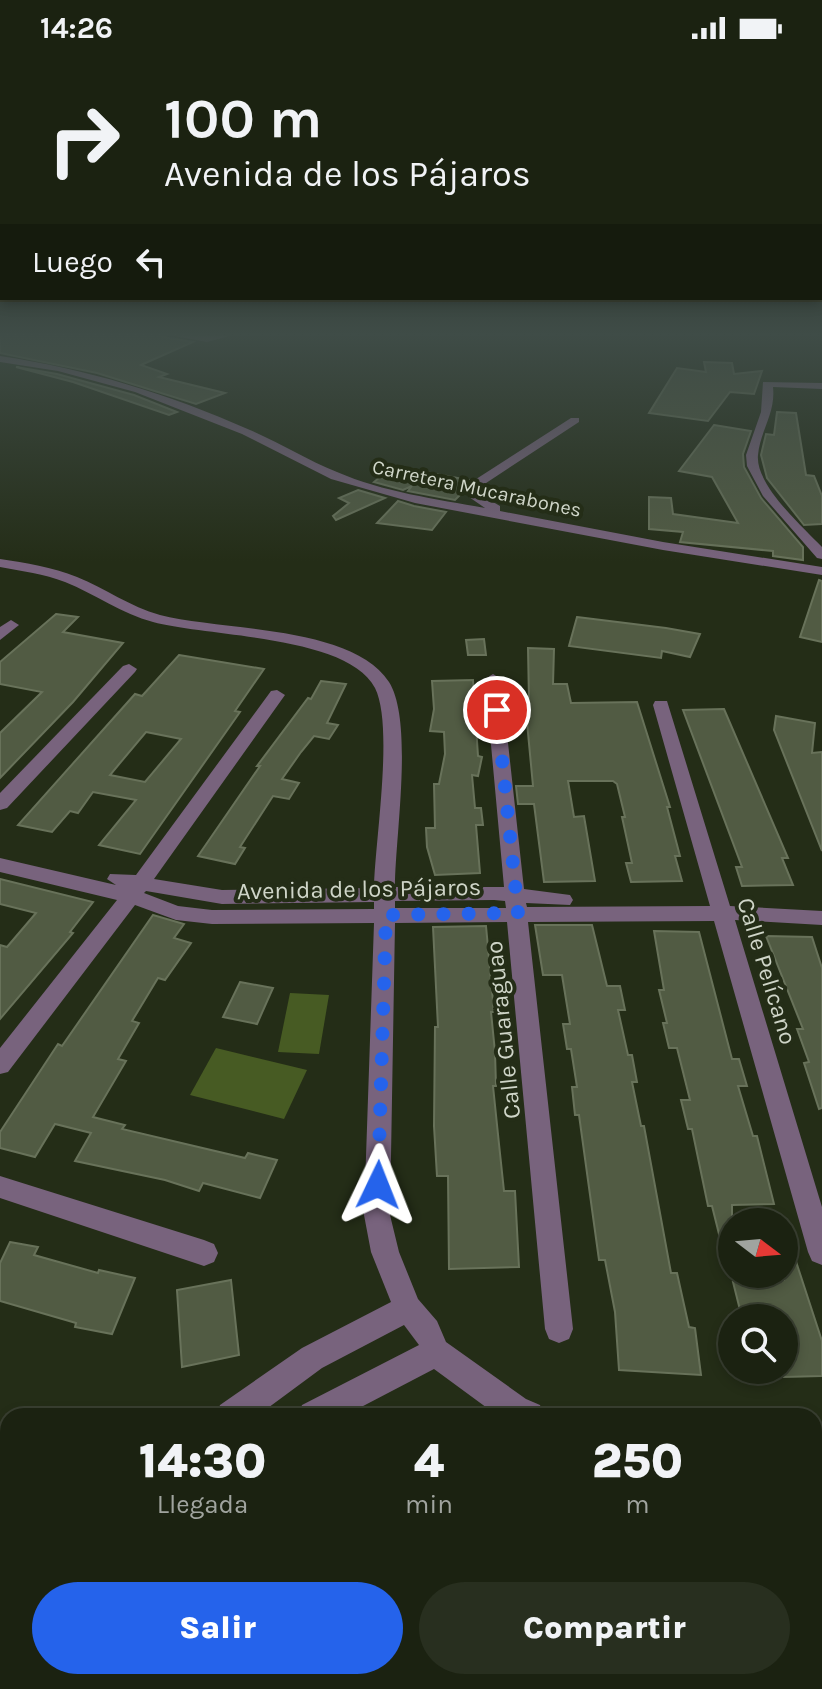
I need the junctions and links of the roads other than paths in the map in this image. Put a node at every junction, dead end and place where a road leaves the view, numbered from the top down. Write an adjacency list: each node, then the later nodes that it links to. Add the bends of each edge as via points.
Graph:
1 (190, 410): 4 (street, Carretera Mucarabones, via 335,476)
2 (767, 410): 5 (street, via 751,459 758,478)
3 (575, 420): 4 (street, via 474,486 475,497)
4 (511, 518): 7 (street, Carretera Mucarabones)
5 (822, 555)
6 (0, 563): 16 (street, via 60,575 122,608 159,620 279,637 327,648 361,665 382,684 390,711)
7 (822, 571)
8 (129, 669): 12 (street)
9 (493, 679): 17 (street, Calle Guaraguao)
10 (277, 695): 15 (street)
11 (661, 705): 19 (street, Calle Pelícano)
12 (0, 804)
13 (0, 851): 15 (street, Avenida de los Pájaros)
14 (0, 865): 15 (street, Avenida de los Pájaros)
15 (136, 890): 16 (street, Avenida de los Pájaros, via 176,913 212,917); 21 (street)
16 (386, 905): 17 (street, Avenida de los Pájaros); 25 (street, via 377,1215 385,1252)
17 (517, 905): 19 (street, Avenida de los Pájaros); 26 (street, Calle Guaraguao)
18 (822, 905): 19 (street, Avenida de los Pájaros, via 791,901)
19 (721, 906): 20 (street, Avenida de los Pájaros); 23 (street, Calle Pelícano)
20 (822, 918)
21 (0, 1065)
22 (0, 1187): 24 (street)
23 (822, 1252)
24 (204, 1253)
25 (408, 1308): 27 (street); 28 (street, via 312,1358)
26 (559, 1329)
27 (436, 1352): 29 (street); 30 (street)
28 (242, 1408)
29 (328, 1408)
30 (512, 1408)

